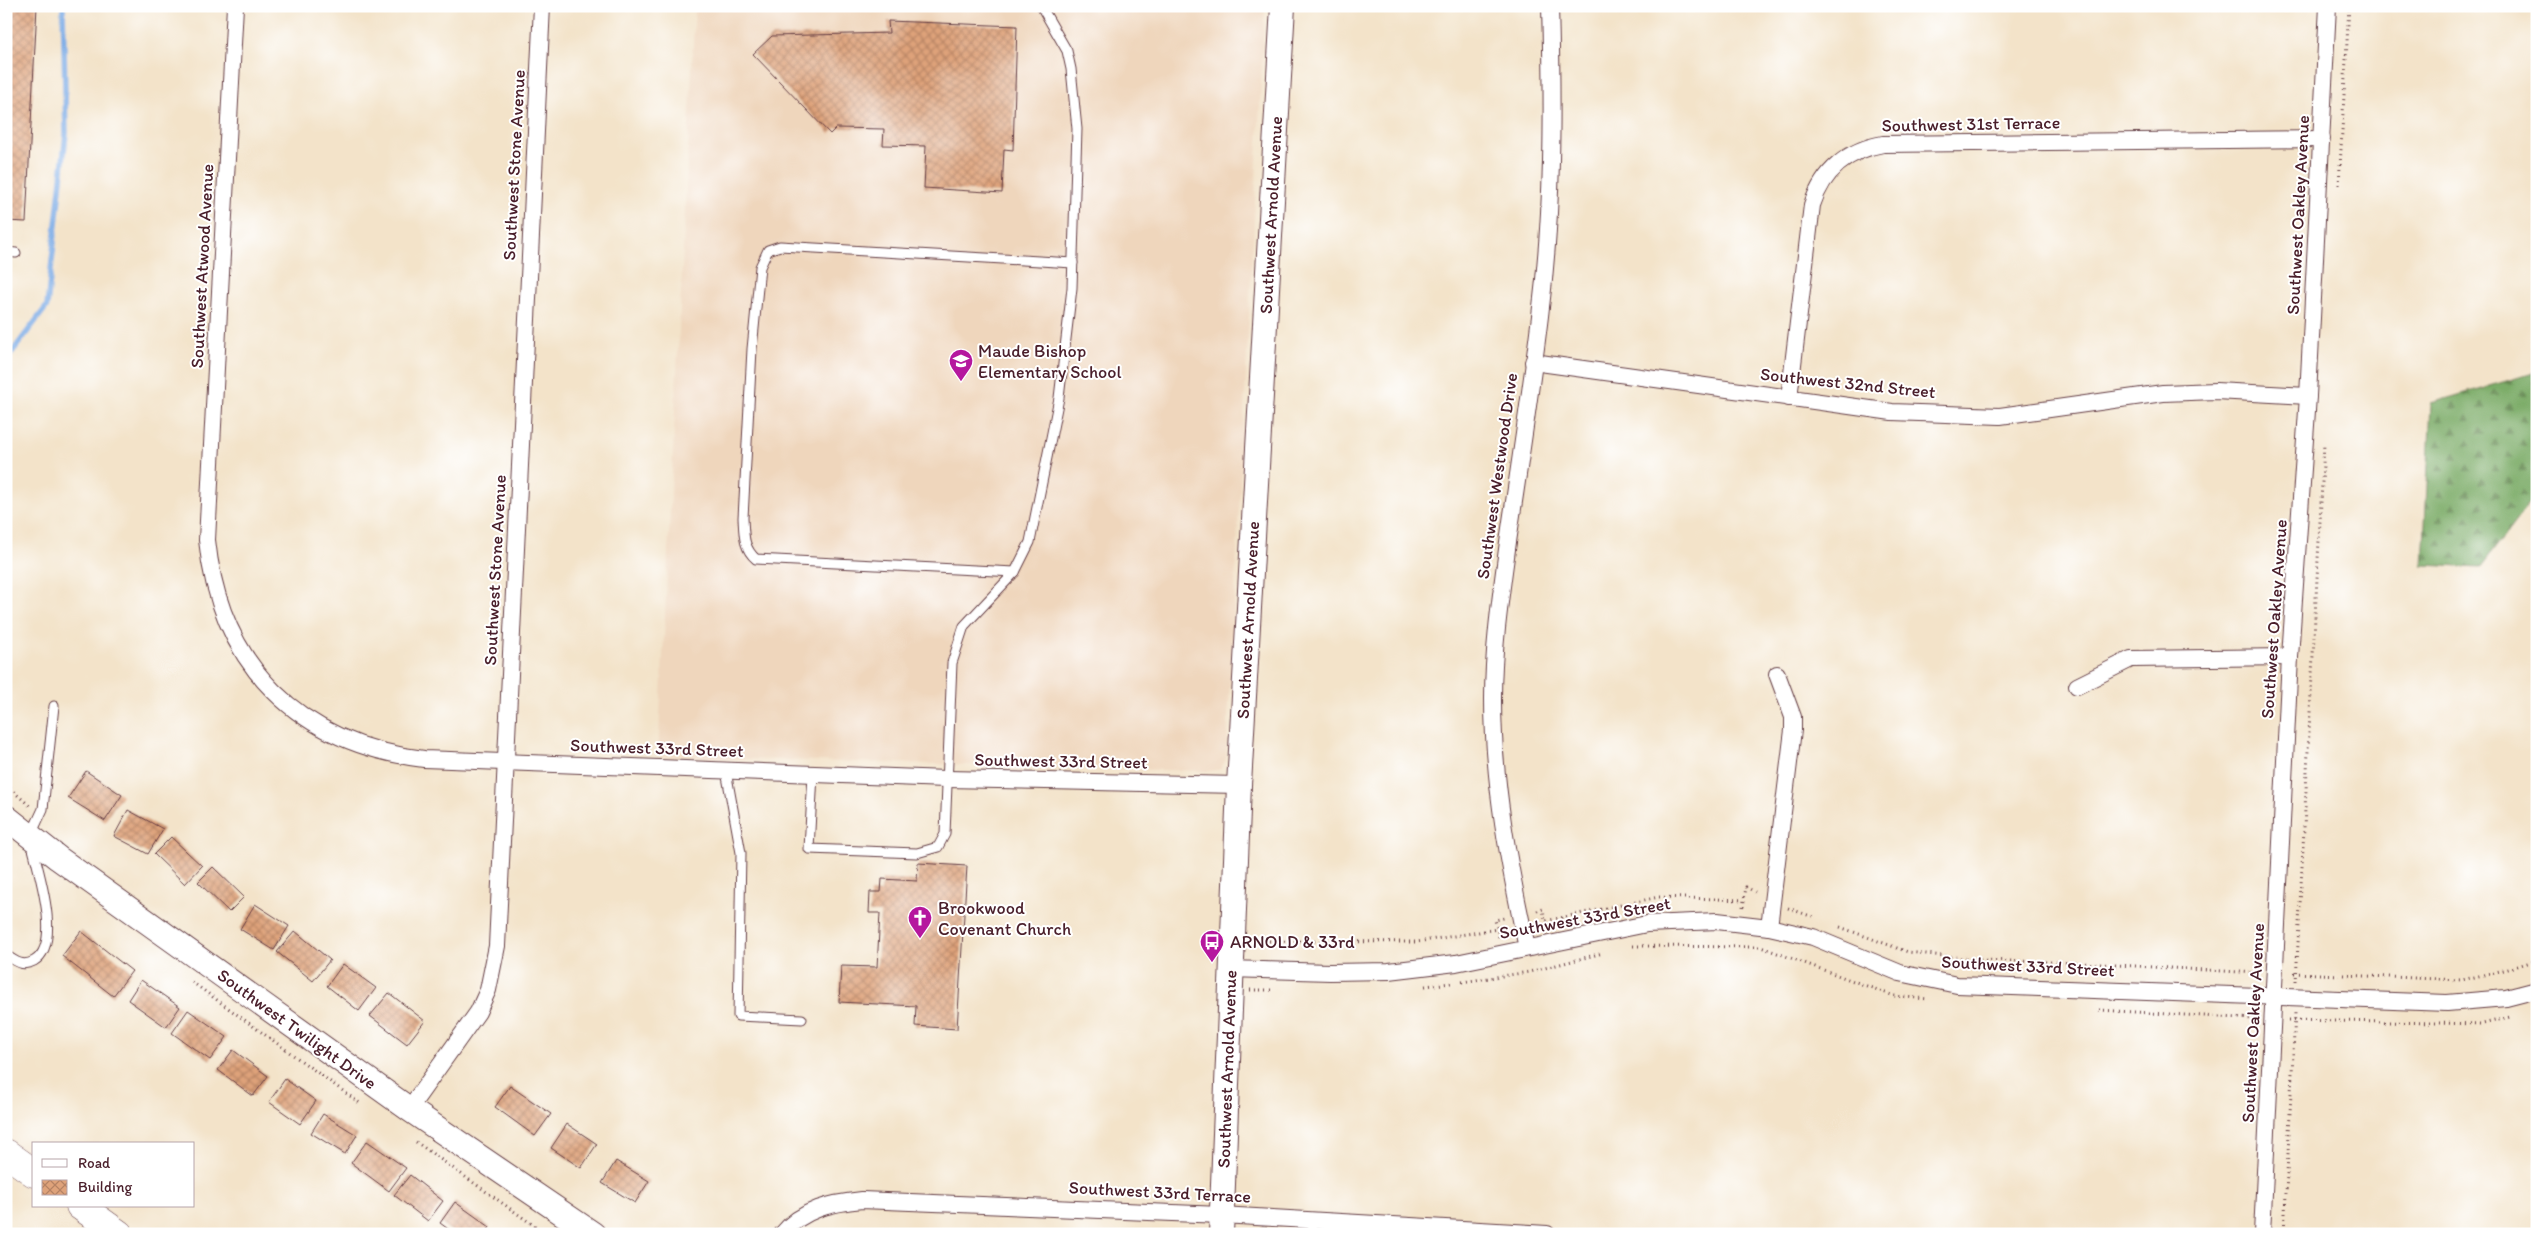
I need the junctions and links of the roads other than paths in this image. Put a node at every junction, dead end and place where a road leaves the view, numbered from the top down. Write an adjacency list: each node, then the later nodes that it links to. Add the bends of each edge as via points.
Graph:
1 (235, 6): 14 (street, Southwest Atwood Avenue)
2 (542, 6): 20 (street, Southwest Stone Avenue)
3 (1041, 6): 10 (lane, via 1067,51 1071,70 1077,129)
4 (1283, 6): 24 (street, Southwest Arnold Avenue)
5 (1550, 6): 11 (street, Southwest Westwood Drive, via 1553,105 1550,220)
6 (2328, 6): 7 (street, Southwest Oakley Avenue)
7 (2322, 139): 12 (street, Southwest Oakley Avenue); 13 (street, Southwest 31st Terrace, via 1883,144 1847,157 1823,181 1812,205)
8 (6, 252): 9 (lane)
9 (16, 253)
10 (1073, 263): 15 (lane, via 1060,398 1030,542); 15 (lane, via 780,246 768,250 760,267 743,518 745,545 752,555 756,559)
11 (1534, 362): 13 (street, Southwest 32nd Street); 28 (street, Southwest Westwood Drive, via 1498,616 1493,697 1496,777 1506,851)
12 (2308, 396): 13 (street, Southwest 32nd Street, via 2216,390 2163,393 2000,416 1892,412); 16 (street, Southwest Oakley Avenue)
13 (1789, 398)
14 (208, 527): 20 (street, Southwest 33rd Street, via 209,558 217,595 234,636 271,688 304,717 339,738 396,756)
15 (1015, 572): 23 (lane, via 964,626 952,663)
16 (2290, 657): 18 (street, via 2131,658); 32 (street, Southwest Oakley Avenue)
17 (1777, 674): 27 (street, via 1793,717 1793,730)
18 (2077, 686)
19 (54, 706): 26 (lane, via 43,809)
20 (505, 762): 21 (street, Southwest 33rd Street); 34 (street, Southwest Stone Avenue, via 497,946 488,990 462,1037 448,1051)
21 (726, 770): 22 (street, Southwest 33rd Street); 33 (lane, via 741,853 738,1016)
22 (813, 774): 23 (street, Southwest 33rd Street); 23 (lane, via 810,849 917,854 938,847 945,834)
23 (946, 778): 24 (street, Southwest 33rd Street)
24 (1239, 784): 30 (street, Southwest Arnold Avenue)
25 (6, 817): 26 (street, Southwest Twilight Drive)
26 (30, 837): 29 (lane, via 49,916 45,947 39,958 28,964 18,964); 34 (street, Southwest Twilight Drive)
27 (1769, 927): 28 (street, Southwest 33rd Street, via 1717,920 1647,924); 32 (street, Southwest 33rd Street, via 1813,938 1900,973 1957,985)
28 (1527, 948): 30 (street, Southwest 33rd Street, via 1456,963 1369,972)
29 (6, 956)
30 (1230, 978): 38 (street, Southwest Arnold Avenue)
31 (2537, 990): 32 (street, Southwest 33rd Street, via 2478,1002 2447,1003)
32 (2275, 996): 44 (street, Southwest Oakley Avenue)
33 (802, 1019)
34 (408, 1109): 41 (street, Southwest Twilight Drive)
35 (6, 1153): 36 (highway)
36 (32, 1172)
37 (83, 1208): 40 (highway)
38 (1221, 1224): 39 (street, Southwest 33rd Terrace); 42 (street, Southwest 33rd Terrace, via 862,1200 820,1207 799,1218)
39 (1518, 1233): 43 (street, Southwest 33rd Terrace)
40 (119, 1234)
41 (593, 1234)
42 (782, 1234)
43 (1547, 1234)
44 (2262, 1234)

